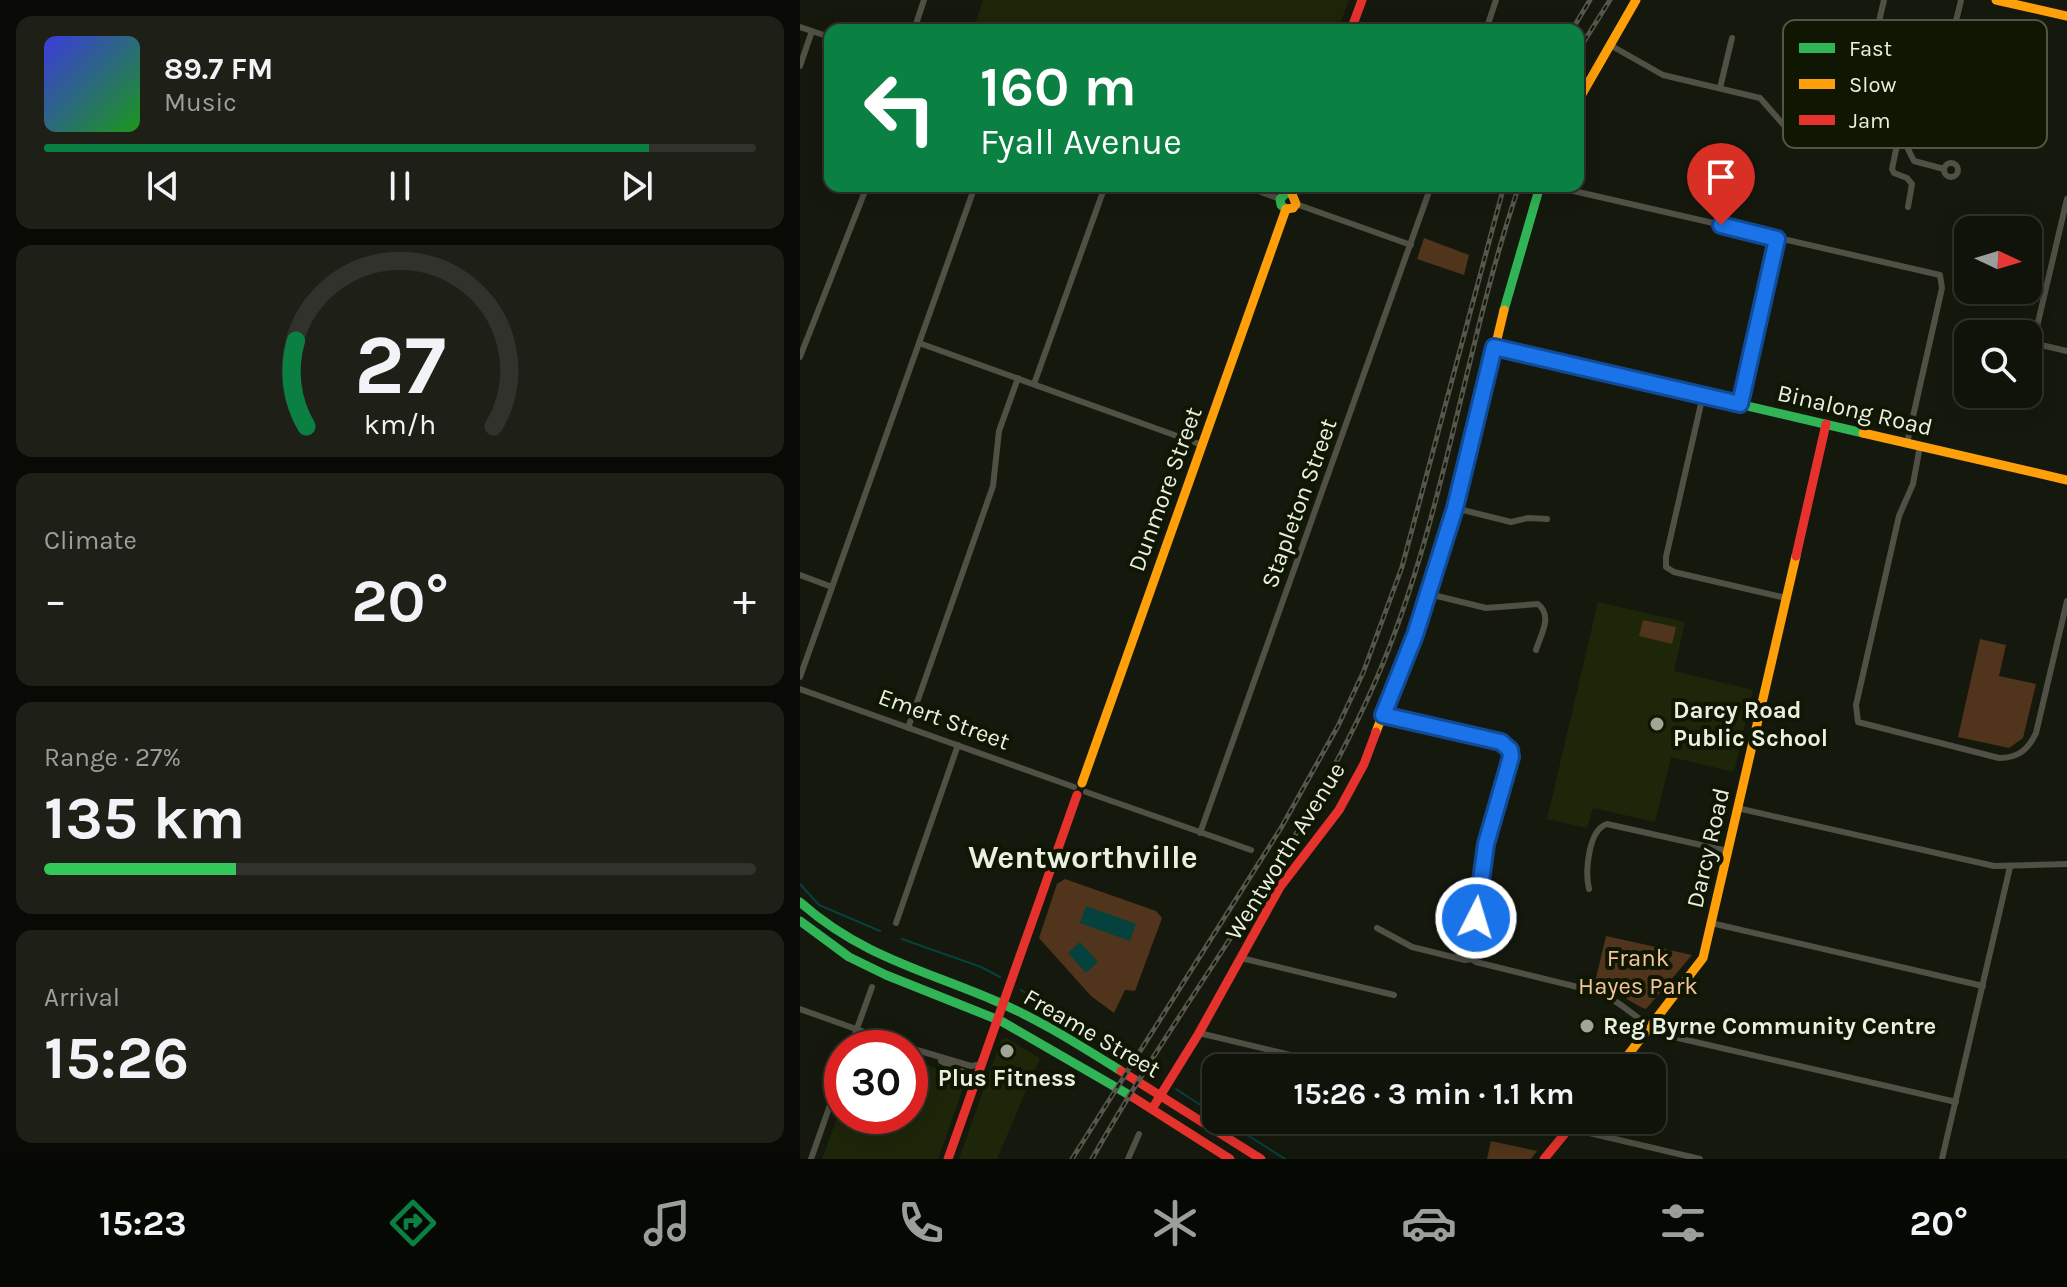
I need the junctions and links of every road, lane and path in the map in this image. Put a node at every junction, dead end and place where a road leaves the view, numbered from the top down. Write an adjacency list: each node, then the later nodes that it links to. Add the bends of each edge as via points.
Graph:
1 (924, 0): 12 (street)
2 (1362, 0): 13 (main road)
3 (1496, 0): 14 (street)
4 (1636, 0): 19 (main road)
5 (1884, 0): 10 (street)
6 (1961, 0): 11 (street)
7 (1996, 0): 8 (main road)
8 (2030, 4): 9 (main road)
9 (2067, 16)
10 (1880, 20)
11 (1957, 20)
12 (916, 24)
13 (1353, 24)
14 (1488, 24)
15 (800, 27): 16 (street)
16 (812, 31): 17 (street); 20 (street)
17 (824, 35)
18 (1732, 38): 21 (street)
19 (1610, 45): 21 (street, via 1663,75); 22 (main road)
20 (800, 66)
21 (1720, 88): 23 (street, via 1763,99)
22 (1584, 90)
23 (1783, 123)
24 (1896, 148): 37 (street, via 1892,169 1912,184)
25 (1907, 148): 26 (street, via 1914,161)
26 (1944, 169)
27 (865, 192): 43 (street)
28 (973, 192): 40 (street)
29 (1103, 192): 45 (street)
30 (1261, 192): 35 (street)
31 (1429, 192): 39 (street, Stapleton Street)
32 (1538, 192): 41 (main road, Wentworth Avenue)
33 (1577, 192): 38 (street)
34 (1292, 198): 35 (main road, via 1286,193); 39 (street); 50 (main road, Dunmore Street)
35 (1280, 199)
36 (2067, 199): 42 (street, via 2036,340)
37 (1908, 207)
38 (1777, 239): 47 (street); 49 (street, via 1942,277)
39 (1411, 245): 68 (street, Stapleton Street)
40 (919, 343): 44 (street); 56 (street)
41 (1494, 347): 46 (main road, Binalong Road); 53 (main road, Wentworth Avenue)
42 (2067, 351)
43 (800, 357)
44 (1018, 378): 45 (street); 64 (street, via 999,431 993,486)
45 (1034, 384): 50 (street)
46 (1703, 395): 47 (main road, Binalong Road); 58 (street, via 1666,567)
47 (1740, 404): 48 (main road, Binalong Road)
48 (1826, 424): 49 (main road, Binalong Road); 58 (main road, Darcy Road)
49 (1907, 443): 51 (main road, Binalong Road)
50 (1202, 445): 66 (main road, Dunmore Street)
51 (1920, 446): 52 (main road, Binalong Road); 59 (street, via 1859,690 1858,722 1999,758 2025,751 2036,733)
52 (2067, 480)
53 (1455, 508): 54 (street, via 1511,522); 57 (main road, Wentworth Avenue)
54 (1547, 519)
55 (800, 575): 56 (street)
56 (832, 587): 61 (street)
57 (1429, 594): 60 (street, via 1486,608 1538,604 1547,617); 63 (main road, Wentworth Avenue)
58 (1786, 598): 67 (main road, Darcy Road)
59 (2067, 601)
60 (1536, 650)
61 (800, 677)
62 (800, 689): 64 (street, Emert Street)
63 (1383, 715): 79 (main road, Wentworth Avenue, via 1344,802 1284,882); 80 (street, via 1501,742 1510,750 1482,864 1468,947)
64 (908, 728): 65 (street, Emert Street)
65 (958, 745): 66 (street, Emert Street); 76 (street)
66 (1080, 789): 68 (street, Emert Street); 84 (main road, Dunmore Street)
67 (1737, 808): 70 (main road, Darcy Road); 72 (street)
68 (1200, 833): 69 (street, Emert Street)
69 (1251, 850)
70 (1728, 851): 73 (street, via 1607,824 1595,833 1585,874); 77 (main road, Darcy Road)
71 (2067, 864): 72 (street)
72 (2010, 867): 81 (street)
73 (1589, 889)
74 (800, 902): 84 (main road, via 859,947)
75 (800, 921): 86 (main road, via 877,971)
76 (896, 923)
77 (1711, 923): 81 (street); 87 (main road, Darcy Road, via 1701,962)
78 (1377, 928): 80 (street, via 1412,947)
79 (1241, 958): 83 (street); 89 (main road, Wentworth Avenue)
80 (1471, 959): 87 (street, via 1602,993)
81 (1983, 986): 97 (street)
82 (872, 987): 88 (street)
83 (1394, 995)
84 (1004, 1004): 86 (main road, Dunmore Street); 96 (main road, Freame Street)
85 (800, 1009): 88 (street)
86 (998, 1020): 94 (main road, Dunmore Street); 98 (main road, Freame Street)
87 (1650, 1027): 91 (main road, Darcy Road); 97 (street, via 1665,1035)
88 (857, 1029)
89 (1199, 1033): 90 (street); 96 (main road, Wentworth Avenue)
90 (1287, 1054)
91 (1629, 1054)
92 (928, 1055): 93 (street)
93 (931, 1056): 94 (street); 95 (street, via 968,1075)
94 (982, 1064): 95 (main road, Dunmore Street)
95 (974, 1086): 104 (main road, Dunmore Street)
96 (1160, 1096): 98 (main road, Wentworth Avenue); 107 (main road, Freame Street)
97 (1956, 1102): 110 (street)
98 (1152, 1109): 106 (main road, Freame Street)
99 (824, 1122): 103 (street)
100 (1139, 1134): 105 (street)
101 (1565, 1134): 108 (main road)
102 (1594, 1134): 109 (street)
103 (811, 1159)
104 (948, 1159)
105 (1128, 1159)
106 (1230, 1159)
107 (1261, 1159)
108 (1544, 1159)
109 (1700, 1159)
110 (1942, 1159)

